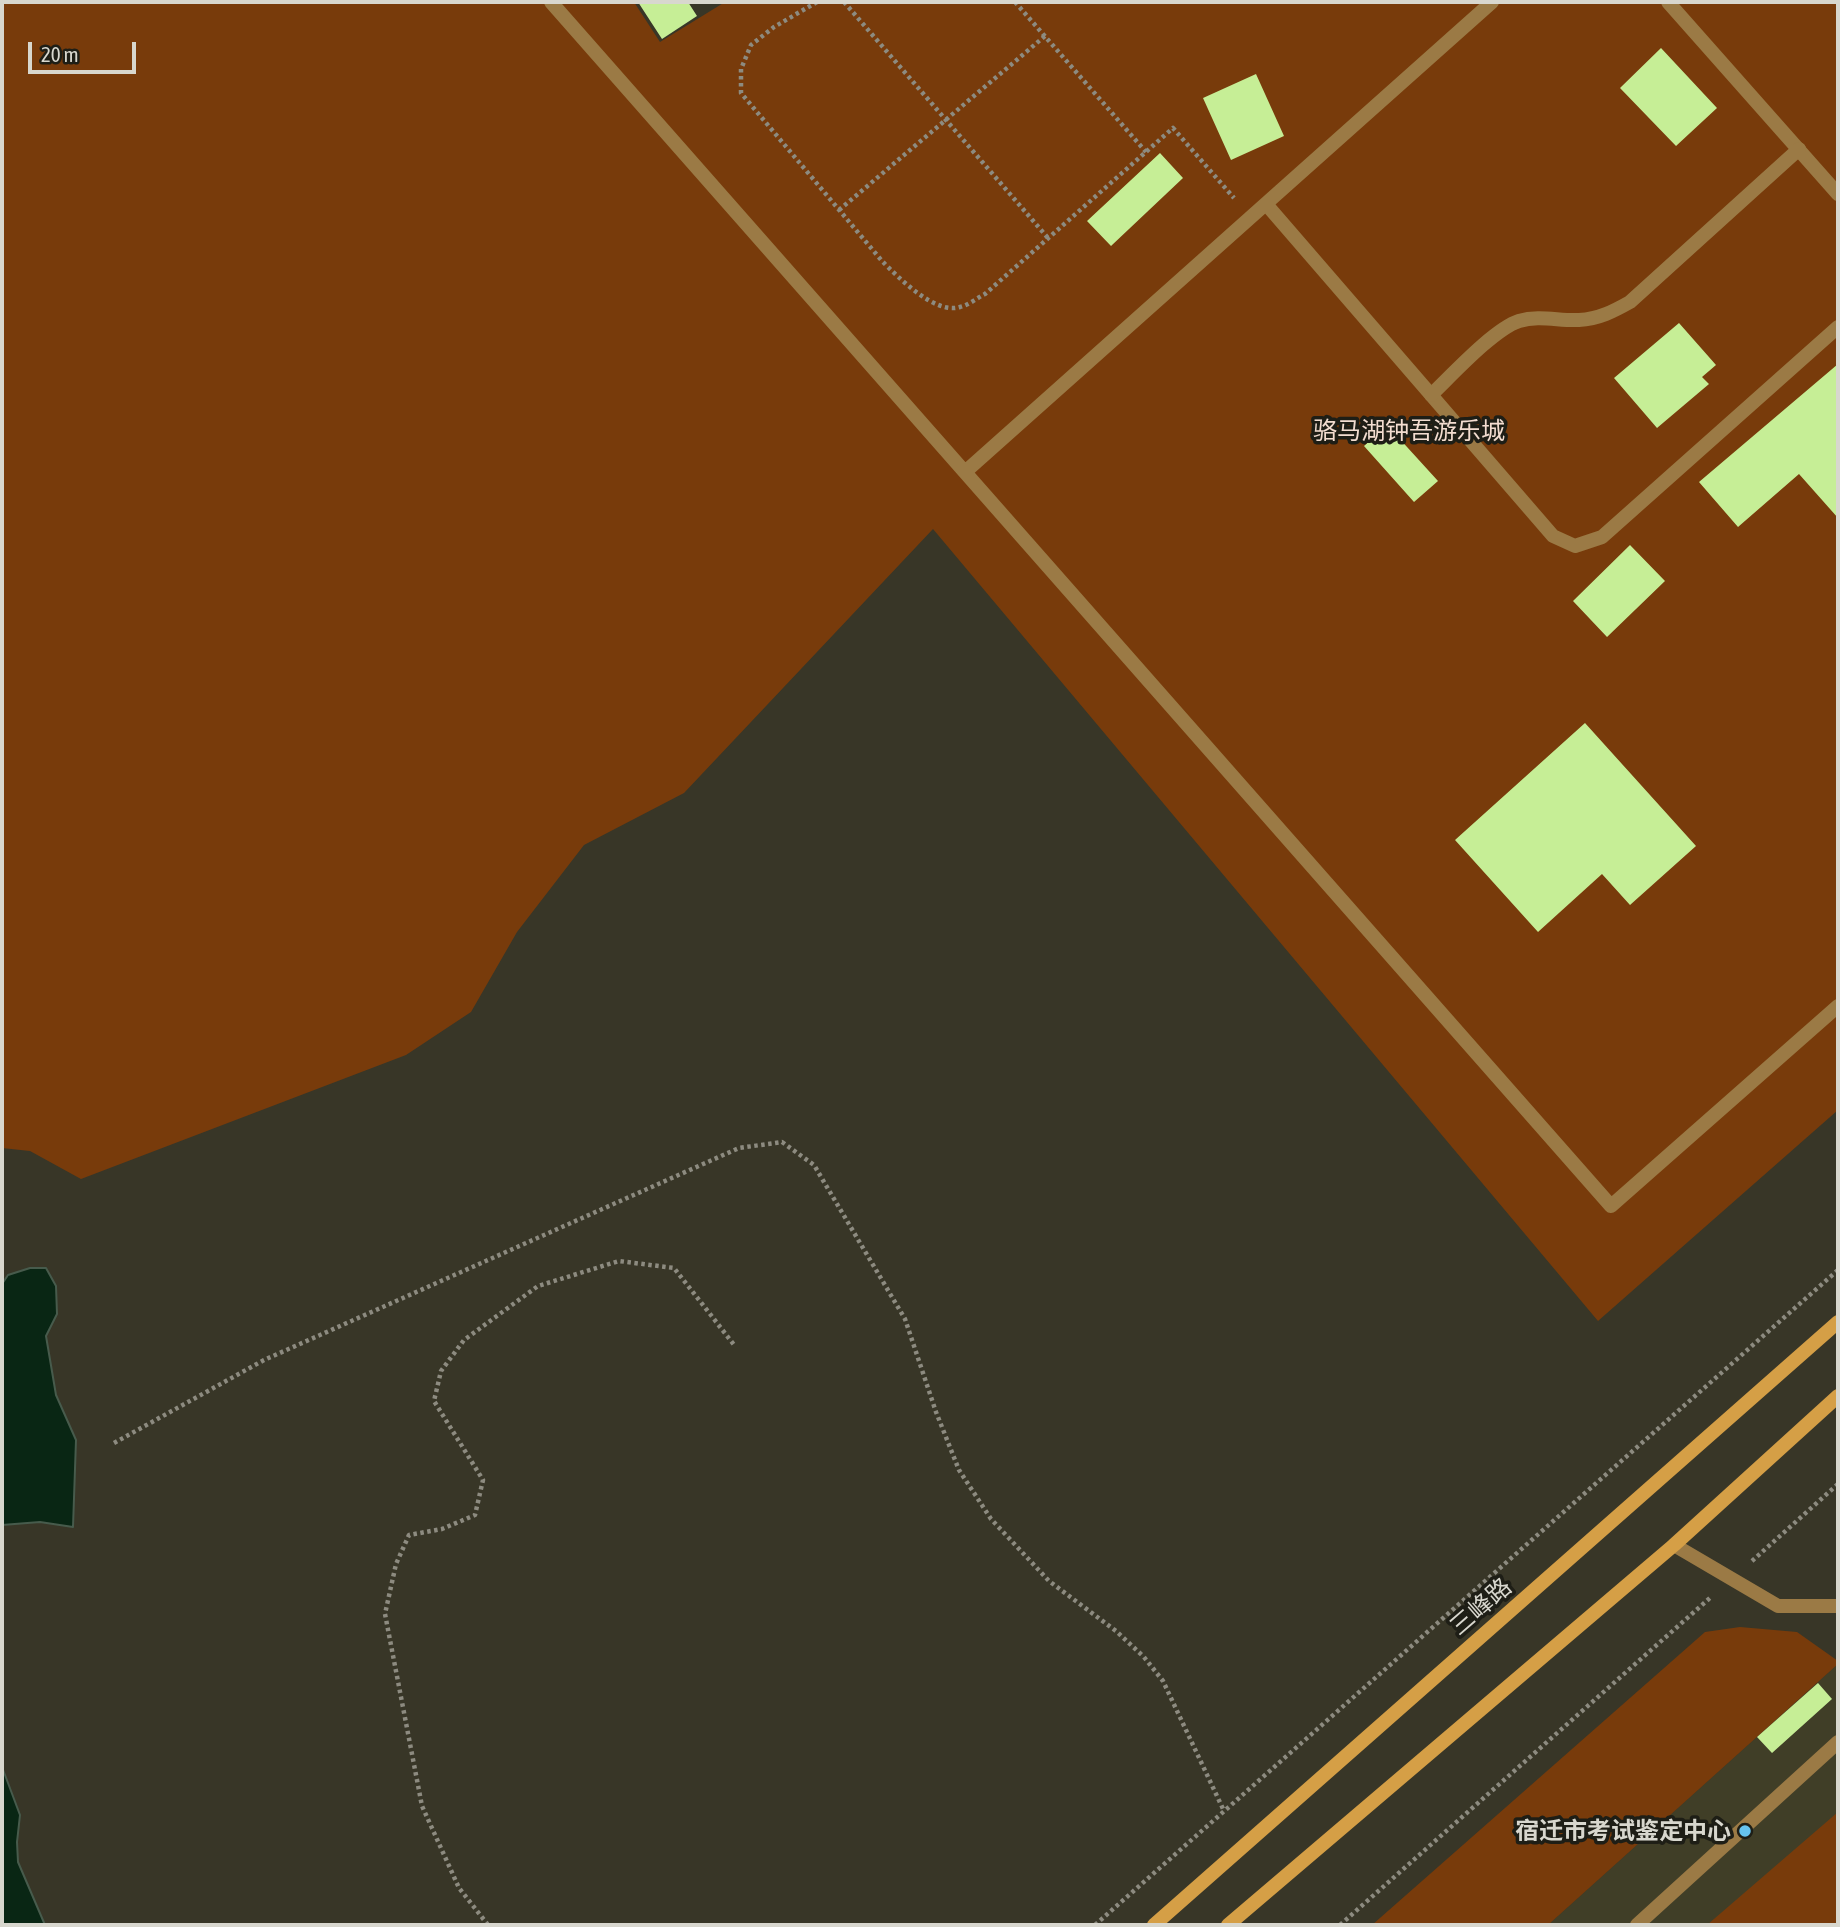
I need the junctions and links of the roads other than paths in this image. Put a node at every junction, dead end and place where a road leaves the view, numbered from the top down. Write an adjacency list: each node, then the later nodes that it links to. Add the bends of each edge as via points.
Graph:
1 (551, 2): 9 (street)
2 (1492, 2): 6 (street)
3 (1668, 2): 4 (street)
4 (1799, 149): 5 (street); 8 (street, via 1630,302 1605,316 1519,321 1498,332)
5 (1838, 194)
6 (1266, 204): 8 (street); 9 (street)
7 (1838, 327): 8 (street, via 1602,537 1575,546 1553,536)
8 (1431, 395)
9 (965, 472): 10 (street, via 1611,1206)
10 (1838, 1006)
11 (1838, 1322): 16 (main road, 三峰路)
12 (1838, 1396): 13 (main road)
13 (1674, 1545): 14 (street, via 1778,1606); 17 (main road)
14 (1838, 1606)
15 (1838, 1742): 18 (street)
16 (1154, 1925)
17 (1228, 1925)
18 (1637, 1925)

